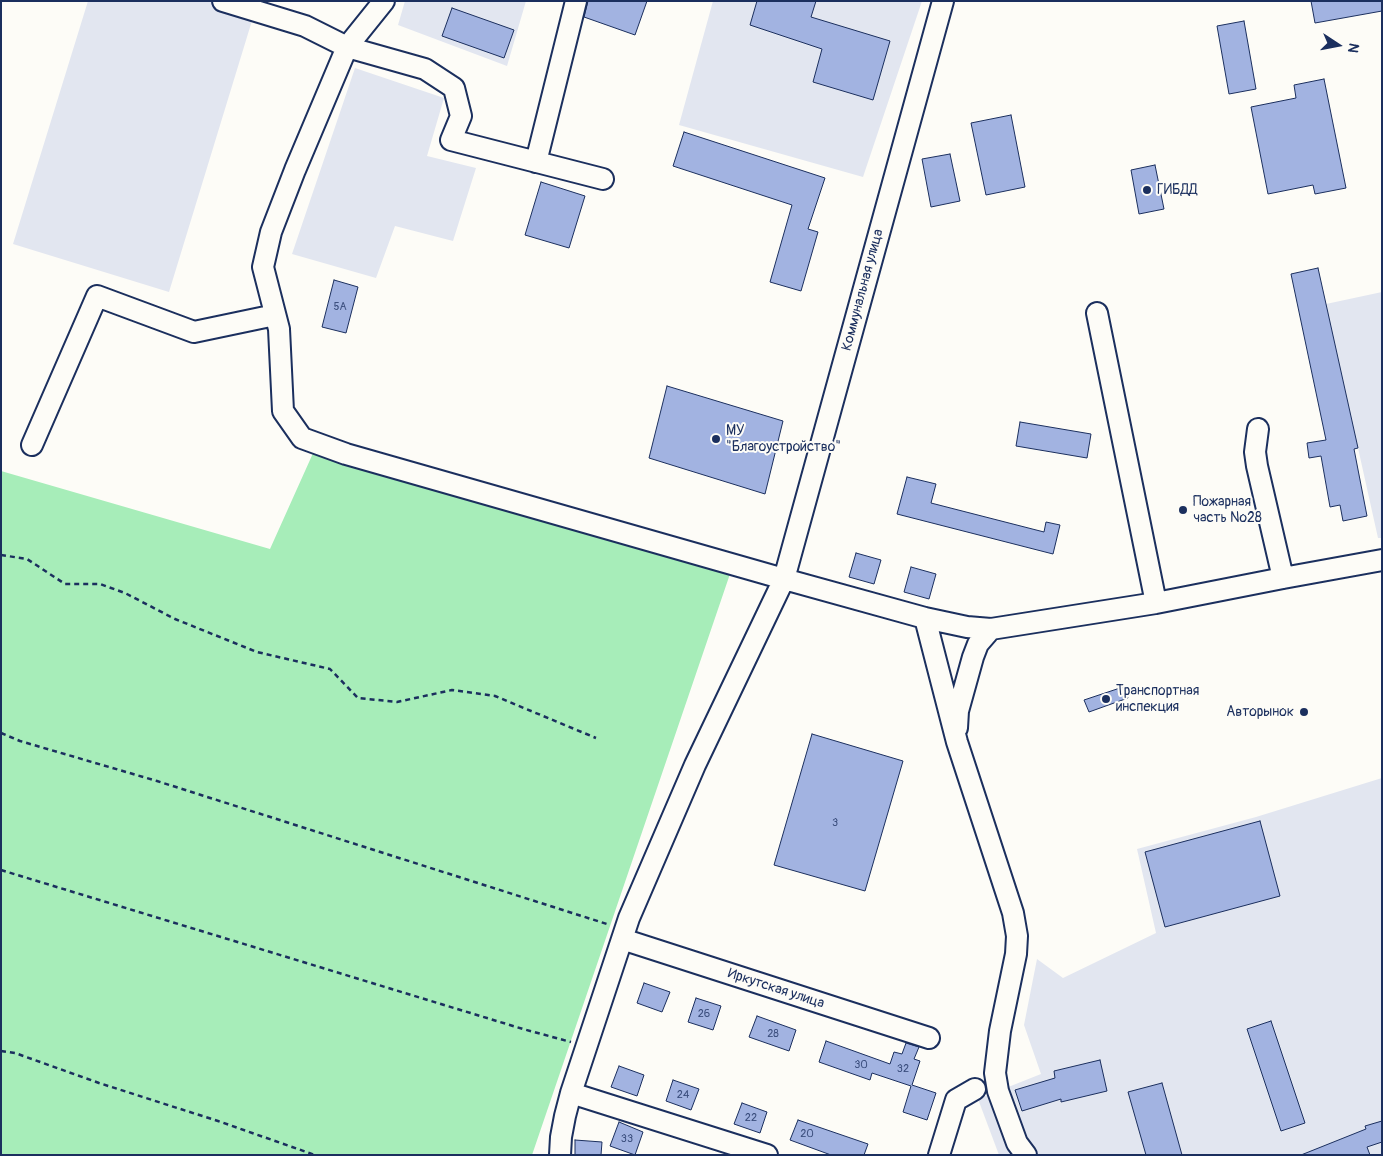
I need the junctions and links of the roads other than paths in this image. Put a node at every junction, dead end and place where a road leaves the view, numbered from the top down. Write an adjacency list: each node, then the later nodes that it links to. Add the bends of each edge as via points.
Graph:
1 (223, 1): 5 (street, via 305,26)
2 (384, 1): 5 (street)
3 (576, 1): 6 (street)
4 (943, 1): 14 (street, Коммунальная улица)
5 (347, 47): 6 (street, via 425,69 454,88 461,116 451,140); 9 (street, via 271,232 263,267)
6 (536, 162): 7 (street)
7 (603, 180)
8 (1097, 313): 15 (street)
9 (275, 315): 11 (street, via 194,332 97,296); 14 (street, via 279,329 283,412 302,438 346,454)
10 (1258, 428): 13 (street, via 1256,466)
11 (32, 446)
12 (1382, 560): 13 (street)
13 (1283, 578): 15 (street)
14 (784, 579): 16 (street); 19 (street, Коммунальная улица, via 695,765)
15 (1156, 603): 17 (street)
16 (924, 618): 17 (street); 18 (street)
17 (990, 629): 18 (street, via 973,656 958,711)
18 (958, 742): 26 (street, via 1013,913 1017,936 996,1073 998,1091 1017,1143)
19 (624, 935): 20 (street, Иркутская улица); 22 (street, Коммунальная улица)
20 (929, 1038)
21 (975, 1089): 25 (street, via 956,1100)
22 (571, 1093): 23 (street, Коммунальная улица); 24 (street)
23 (560, 1155)
24 (767, 1155)
25 (939, 1155)
26 (1026, 1155)

